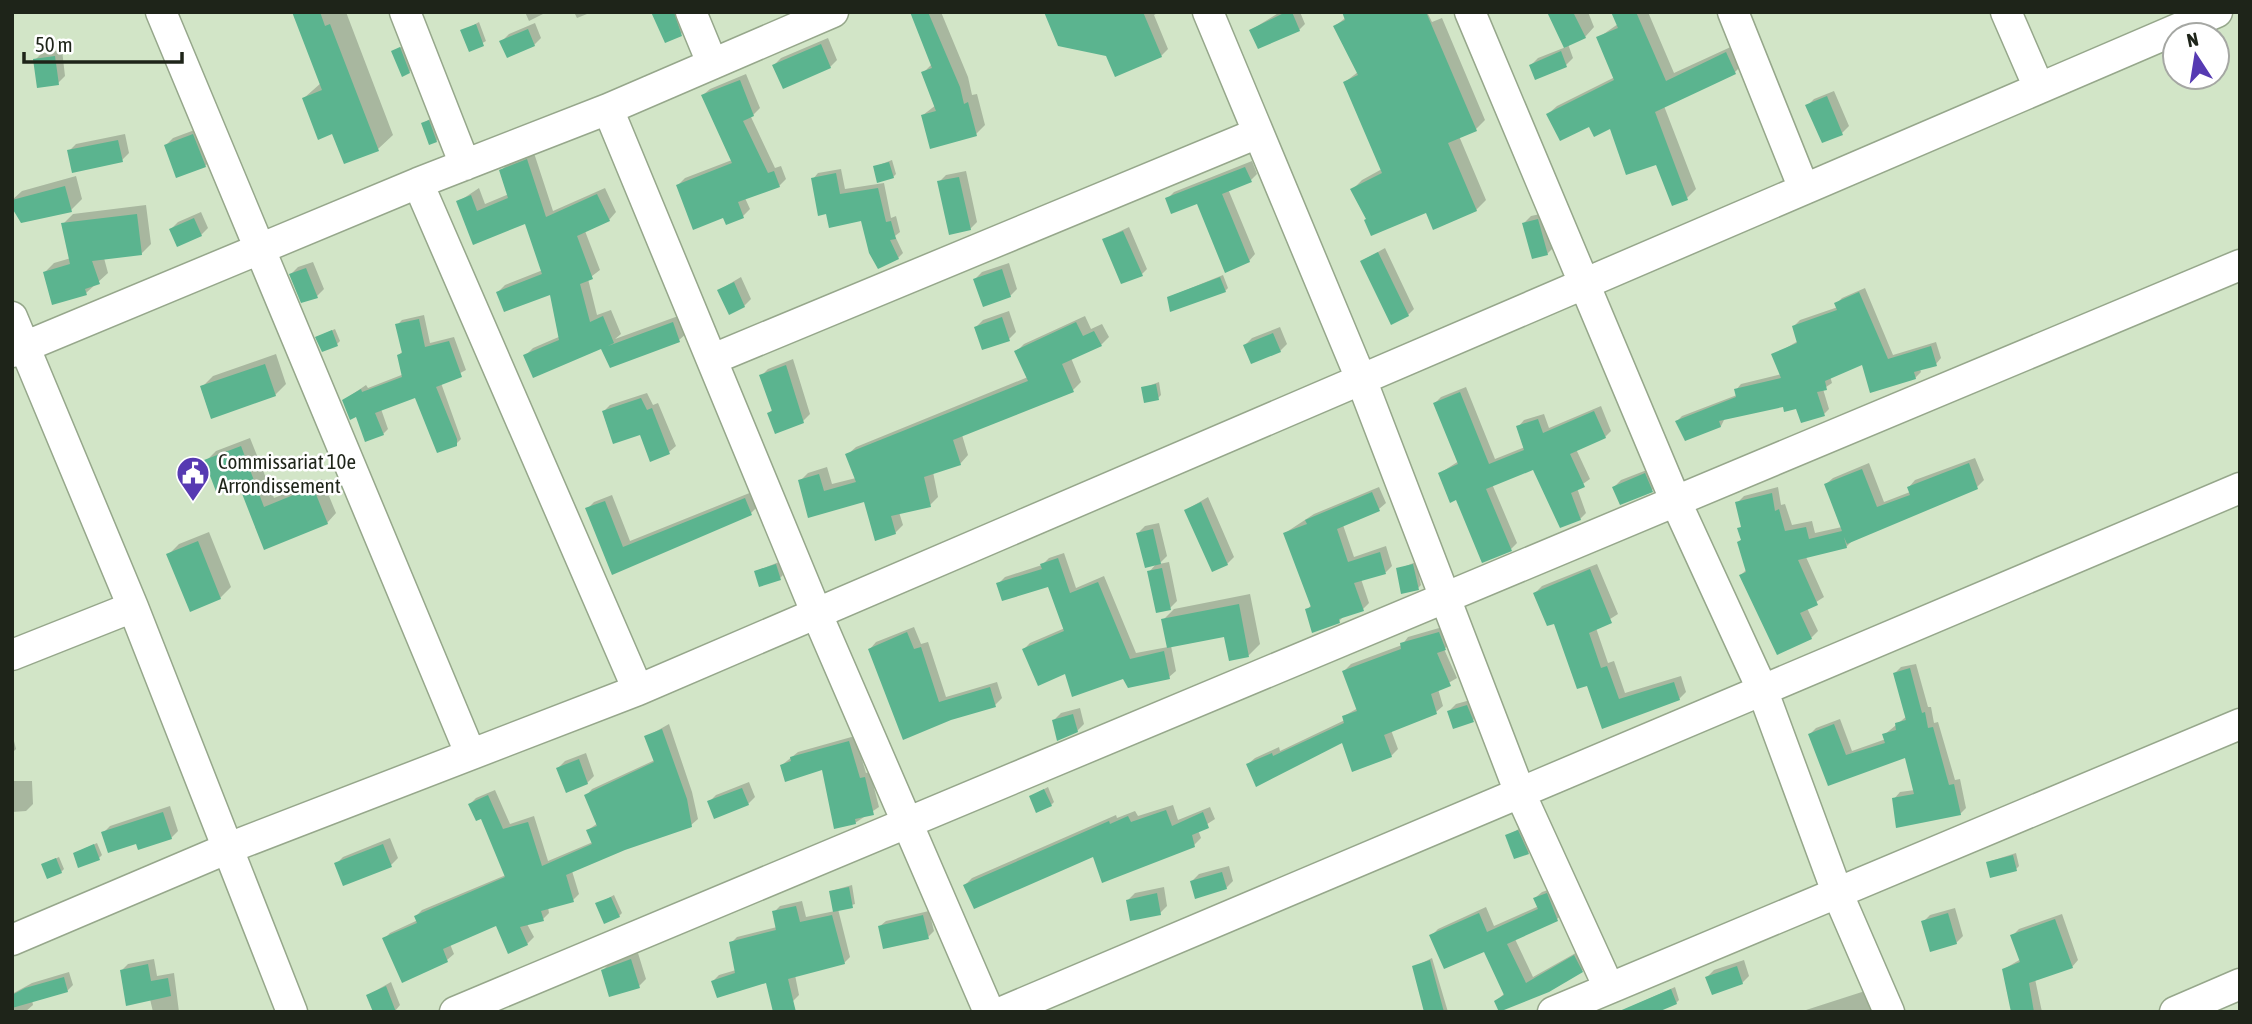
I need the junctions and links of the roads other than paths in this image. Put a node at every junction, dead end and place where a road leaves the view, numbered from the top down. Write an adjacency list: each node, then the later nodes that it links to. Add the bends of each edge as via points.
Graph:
1 (161, 12): 17 (street)
2 (405, 12): 14 (street)
3 (691, 12): 10 (street)
4 (833, 12): 10 (street)
5 (1208, 12): 13 (street)
6 (1470, 12): 19 (street)
7 (1733, 12): 16 (street)
8 (2006, 12): 11 (street)
9 (2217, 12): 11 (street)
10 (712, 63): 12 (street)
11 (2039, 88): 16 (street)
12 (608, 109): 14 (street); 22 (street)
13 (1258, 133): 22 (street); 23 (street)
14 (465, 165): 15 (street)
15 (418, 183): 17 (street); 31 (street)
16 (1804, 189): 19 (street)
17 (260, 250): 21 (street); 33 (street)
18 (2240, 265): 25 (street)
19 (1583, 282): 23 (street); 25 (street)
20 (12, 317): 21 (street)
21 (19, 349): 27 (street)
22 (713, 359): 28 (street)
23 (1361, 379): 26 (street); 28 (street)
24 (2240, 488): 30 (street)
25 (1676, 502): 26 (street); 30 (street)
26 (1444, 599): 34 (street); 35 (street)
27 (133, 607): 29 (street); 36 (street)
28 (816, 612): 31 (street); 35 (street)
29 (12, 655)
30 (1762, 689): 34 (street); 37 (street)
31 (638, 690): 33 (street)
32 (2240, 724): 37 (street)
33 (470, 753): 36 (street)
34 (1520, 793): 40 (street); 44 (street)
35 (907, 825): 42 (street); 43 (street)
36 (226, 849): 38 (street); 41 (street)
37 (1838, 892): 40 (street); 46 (street)
38 (12, 940)
39 (2240, 984): 47 (street)
40 (1609, 988): 45 (street)
41 (292, 1012)
42 (455, 1012)
43 (989, 1012)
44 (1002, 1012)
45 (1553, 1012)
46 (1888, 1012)
47 (2175, 1012)

